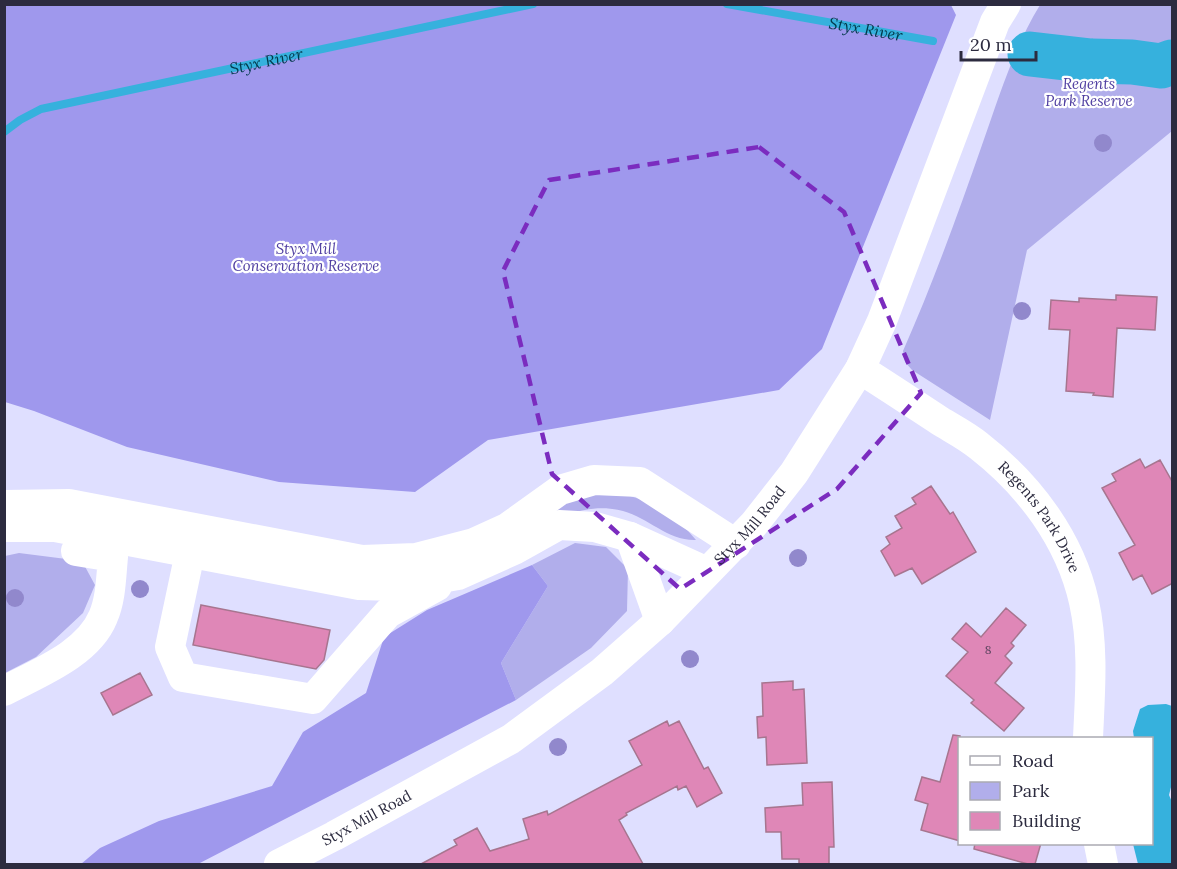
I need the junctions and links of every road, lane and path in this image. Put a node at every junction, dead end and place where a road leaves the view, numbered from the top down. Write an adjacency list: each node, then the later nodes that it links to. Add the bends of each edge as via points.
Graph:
1 (1006, 4): 2 (street, Styx Mill Road, via 995,22 882,321)
2 (860, 369): 7 (street, Styx Mill Road, via 794,473); 14 (street, Regents Park Drive, via 977,444 1025,489 1052,525 1064,546 1084,602 1091,666)
3 (4, 505): 6 (street, via 69,504)
4 (4, 527): 9 (street, via 55,527)
5 (630, 537): 10 (street); 11 (street, via 595,527 559,525); 12 (street)
6 (193, 541): 7 (street, via 362,560 416,558 474,543 507,528 560,490 594,480 640,482); 9 (street); 11 (street, via 359,585 396,586); 11 (street, via 170,647 183,677 313,699 388,614)
7 (736, 544): 10 (street, Styx Mill Road)
8 (4, 546): 9 (street)
9 (115, 549): 13 (street, via 108,599 93,635 64,660)
10 (707, 572): 12 (street, Styx Mill Road)
11 (458, 575)
12 (660, 621): 16 (street, Styx Mill Road, via 602,672 511,739)
13 (4, 691)
14 (1088, 737)
15 (1100, 845): 17 (street)
16 (279, 864)
17 (1104, 864)

